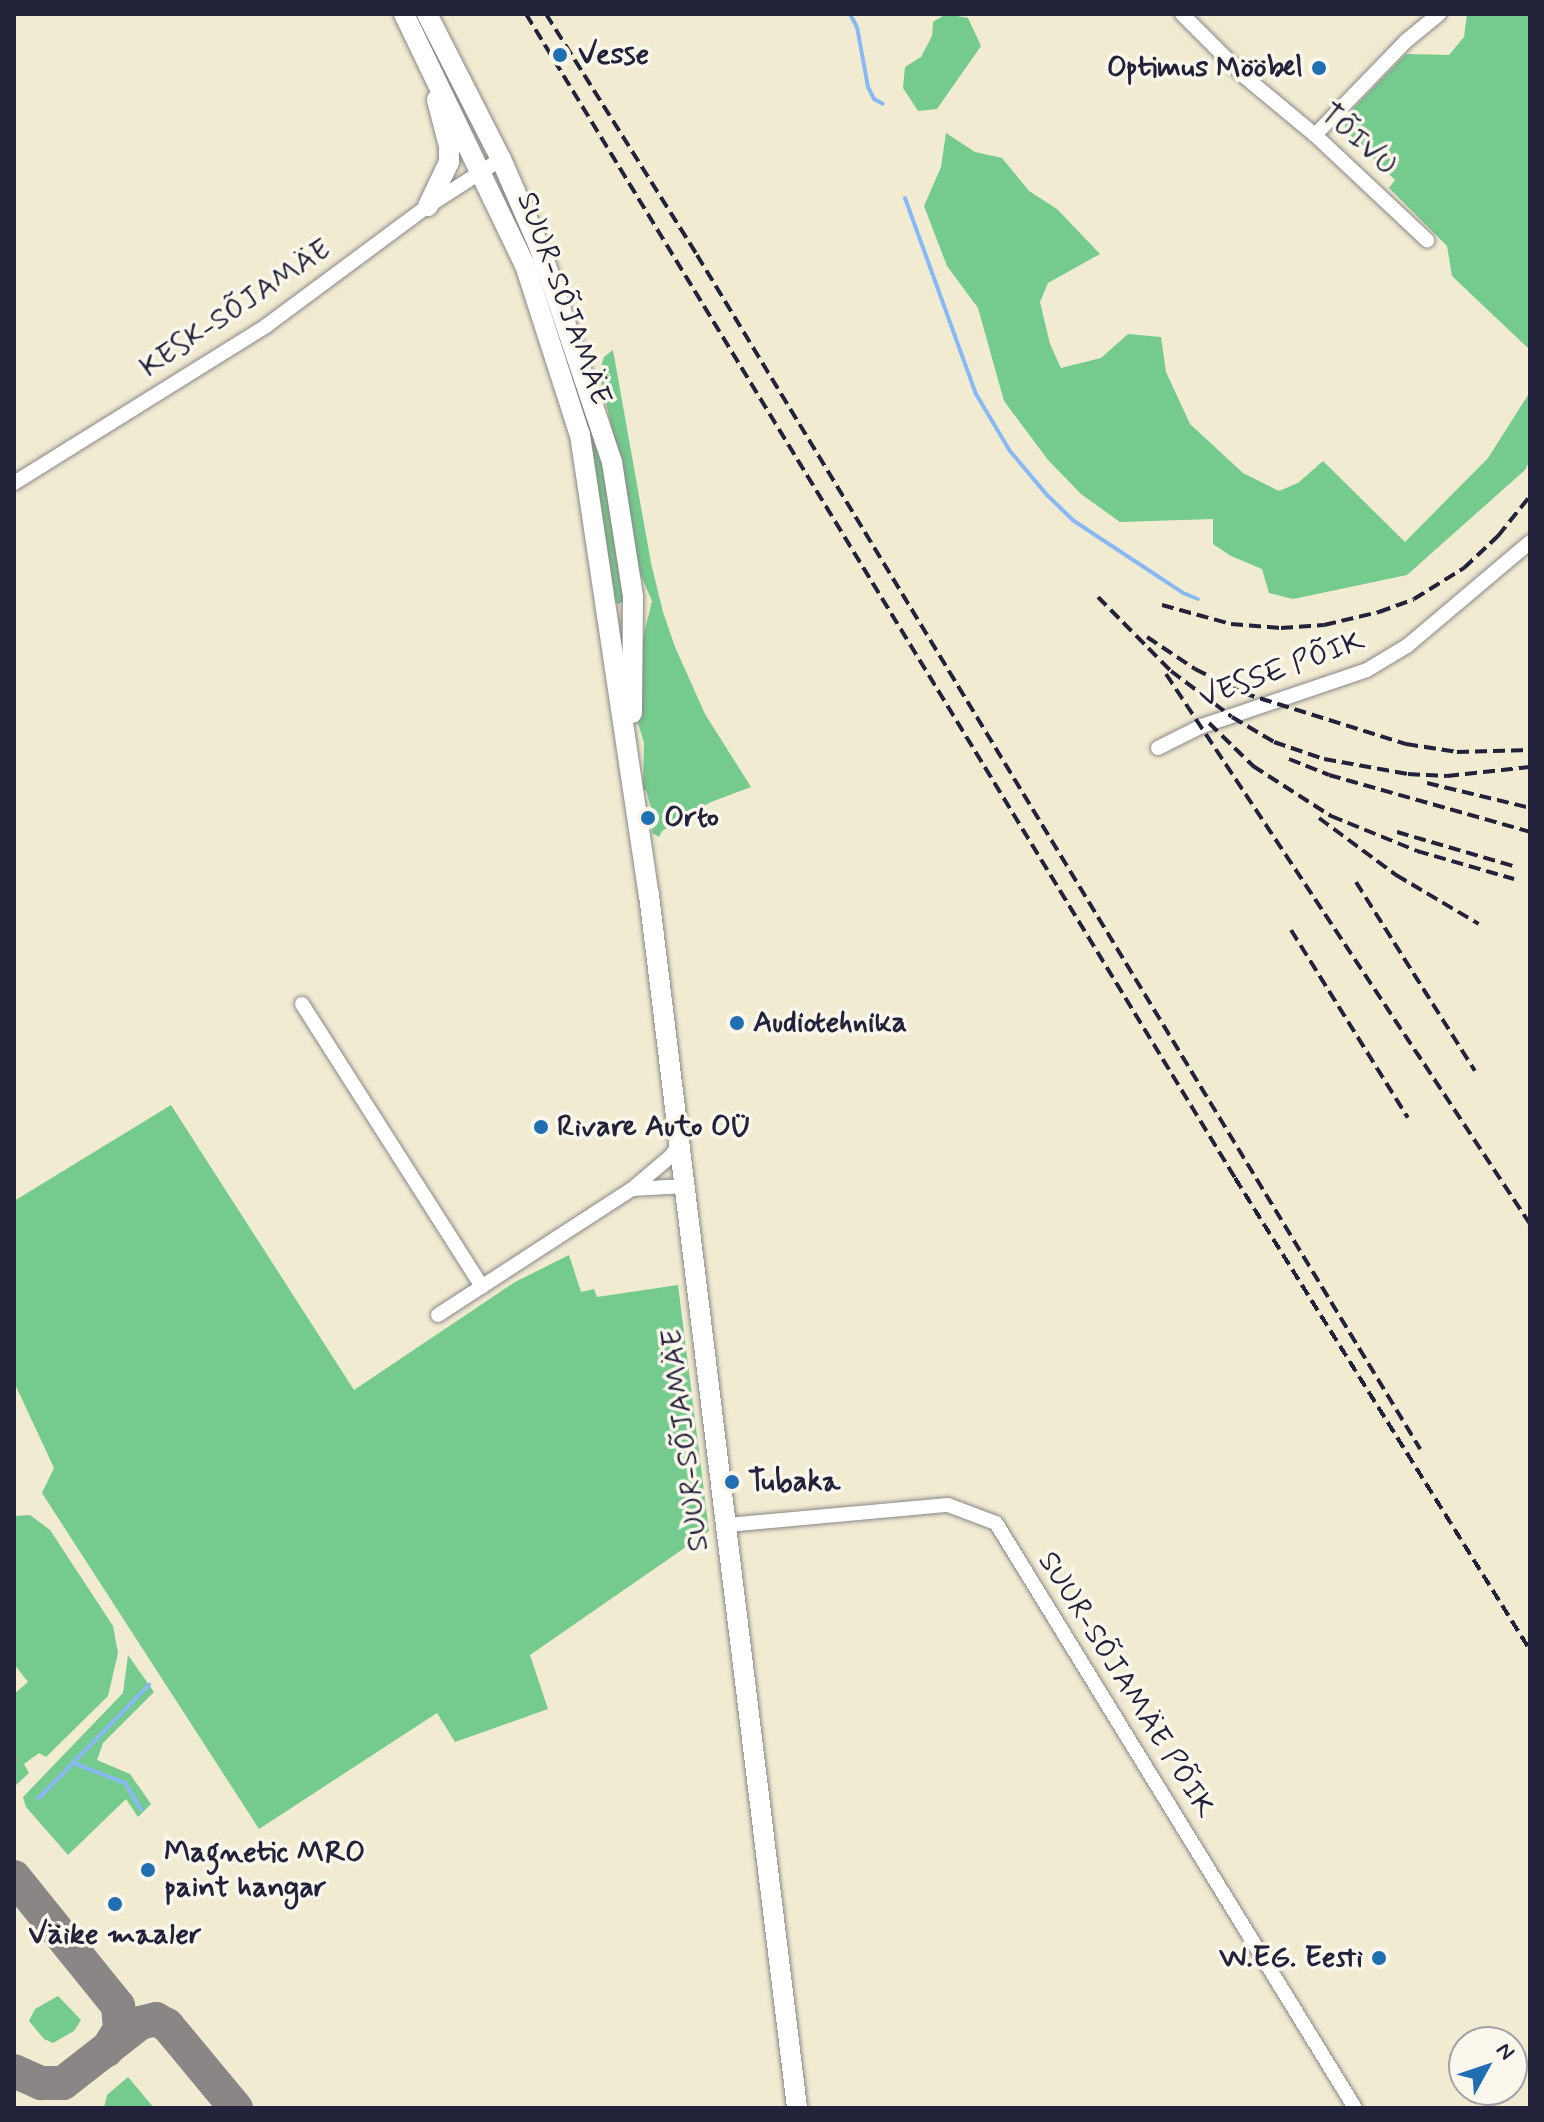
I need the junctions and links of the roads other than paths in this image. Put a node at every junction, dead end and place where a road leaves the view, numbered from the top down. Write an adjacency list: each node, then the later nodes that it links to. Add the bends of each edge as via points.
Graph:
1 (404, 14): 5 (main road, SUUR-SÕJAMÄE)
2 (427, 14): 7 (main road, SUUR-SÕJAMÄE)
3 (1182, 14): 6 (street, TÕIVU, via 1244,76)
4 (1439, 14): 6 (street)
5 (433, 72): 8 (main road, SUUR-SÕJAMÄE); 9 (main road, via 449,162)
6 (1315, 135): 10 (street, TÕIVU)
7 (501, 159): 8 (street, KESK-SÕJAMÄE); 13 (main road, SUUR-SÕJAMÄE, via 541,251 612,462)
8 (482, 171): 9 (street, KESK-SÕJAMÄE); 14 (main road, SUUR-SÕJAMÄE, via 525,265 580,435)
9 (428, 206): 11 (street, KESK-SÕJAMÄE, via 266,326)
10 (1427, 240)
11 (14, 483)
12 (1530, 542): 15 (street, VESSE PÕIK, via 1407,646 1367,670 1202,726)
13 (633, 617): 14 (main road); 16 (main road, SUUR-SÕJAMÄE)
14 (608, 621): 16 (main road, SUUR-SÕJAMÄE)
15 (1158, 748)
16 (631, 765): 18 (main road, SUUR-SÕJAMÄE)
17 (302, 1004): 21 (street)
18 (680, 1143): 19 (main road, SUUR-SÕJAMÄE); 20 (street)
19 (685, 1186): 20 (street); 23 (main road, SUUR-SÕJAMÄE)
20 (632, 1189): 21 (street)
21 (482, 1287): 22 (street)
22 (438, 1315)
23 (727, 1525): 24 (main road, SUUR-SÕJAMÄE); 25 (street, SUUR-SÕJAMÄE PÕIK, via 948,1505 996,1523)
24 (797, 2108)
25 (1355, 2108)

